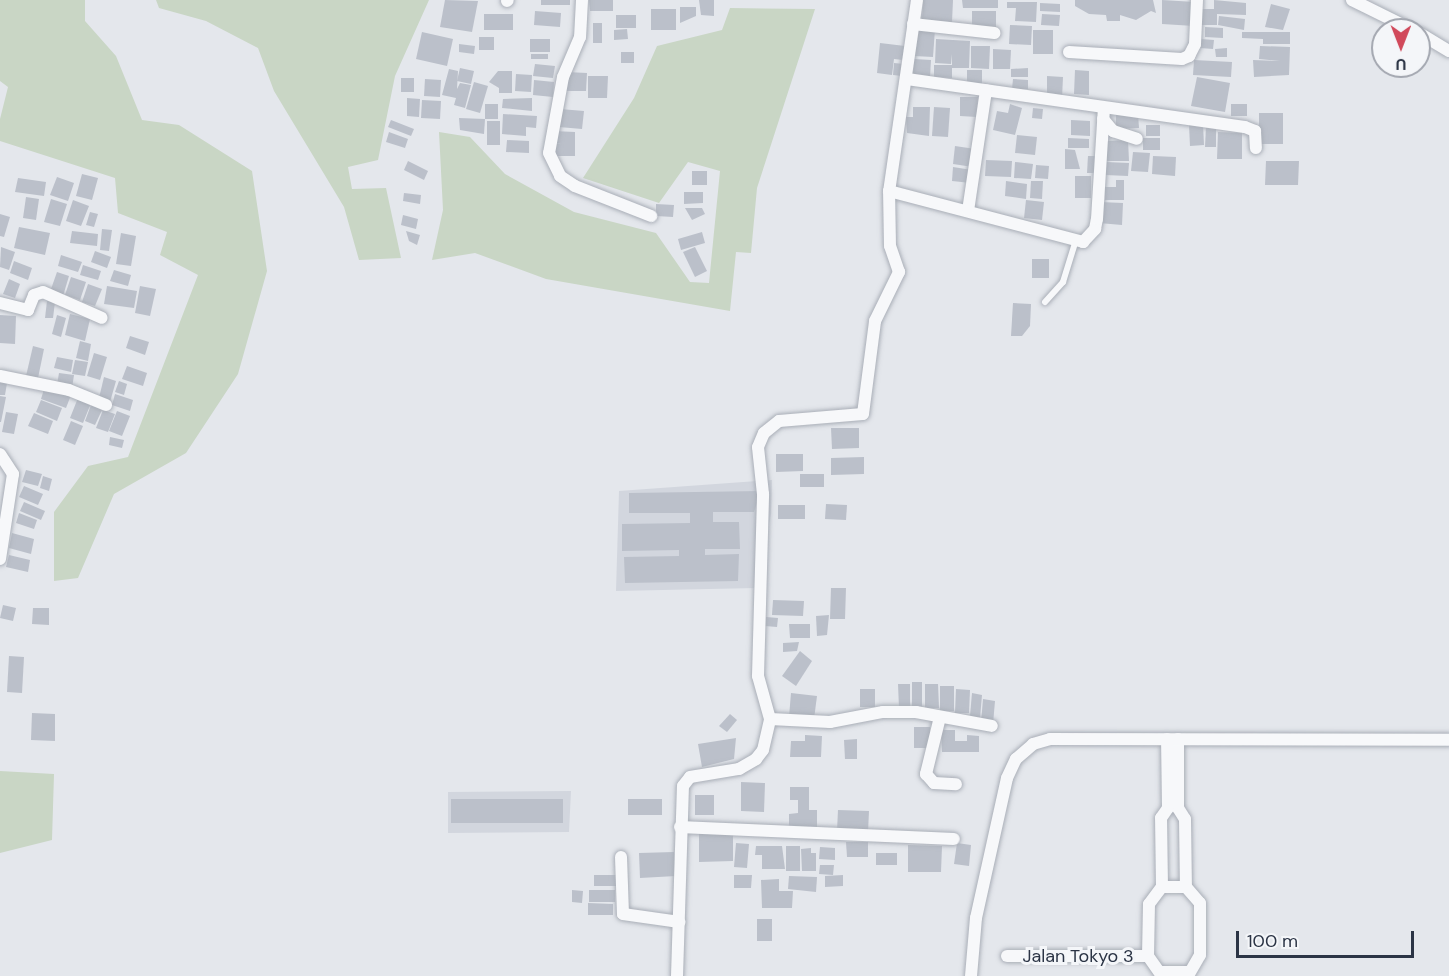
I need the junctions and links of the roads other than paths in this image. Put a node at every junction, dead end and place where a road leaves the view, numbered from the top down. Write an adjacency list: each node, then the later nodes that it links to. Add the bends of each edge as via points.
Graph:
1 (582, 0): 18 (street, via 580,37 563,77 549,153 560,176 575,186)
2 (917, 0): 6 (street)
3 (1197, 0): 10 (street, via 1195,44 1190,56 1182,59)
4 (1352, 0): 5 (street)
5 (1389, 18)
6 (913, 24): 7 (street); 11 (street)
7 (995, 33)
8 (1431, 40): 9 (street)
9 (1449, 51)
10 (1069, 52)
11 (907, 79): 12 (street); 16 (street)
12 (986, 90): 13 (street); 17 (street)
13 (1103, 113): 14 (street, via 1113,131); 15 (street, via 1253,129); 19 (street, via 1095,229 1089,238)
14 (1137, 139)
15 (1256, 148)
16 (889, 191): 17 (street); 28 (street, via 890,246 899,272 875,321 863,414 779,421 764,433 758,447 763,494 758,676)
17 (969, 211): 19 (street)
18 (651, 216)
19 (1075, 243): 20 (lane, via 1063,282)
20 (1045, 302)
21 (0, 303): 22 (street, via 26,311 34,295 43,292)
22 (102, 318)
23 (0, 376): 24 (street, via 69,390)
24 (106, 405)
25 (0, 454): 26 (street, via 13,474)
26 (0, 559)
27 (940, 717): 28 (street, via 883,712 830,722); 29 (street); 32 (street, via 926,774 934,783)
28 (770, 718): 34 (street, via 763,750 756,759 739,769 686,779)
29 (992, 726)
30 (1172, 739): 31 (street); 33 (street); 45 (street, via 1050,739 1033,744 1016,759 1007,778 976,918)
31 (1449, 740)
32 (956, 784)
33 (1173, 808): 37 (street, via 1161,818); 38 (street, via 1185,819)
34 (680, 827): 35 (street, via 711,825 749,832); 39 (street)
35 (954, 839)
36 (621, 857): 39 (street, via 623,914)
37 (1162, 887): 38 (street); 41 (street, via 1149,904)
38 (1186, 887): 43 (street, via 1200,903 1200,955)
39 (679, 922): 44 (street)
40 (1007, 956): 41 (street, Jalan Tokyo 3)
41 (1148, 956): 42 (street)
42 (1162, 974): 43 (street)
43 (1188, 974)
44 (677, 976)
45 (971, 976)

